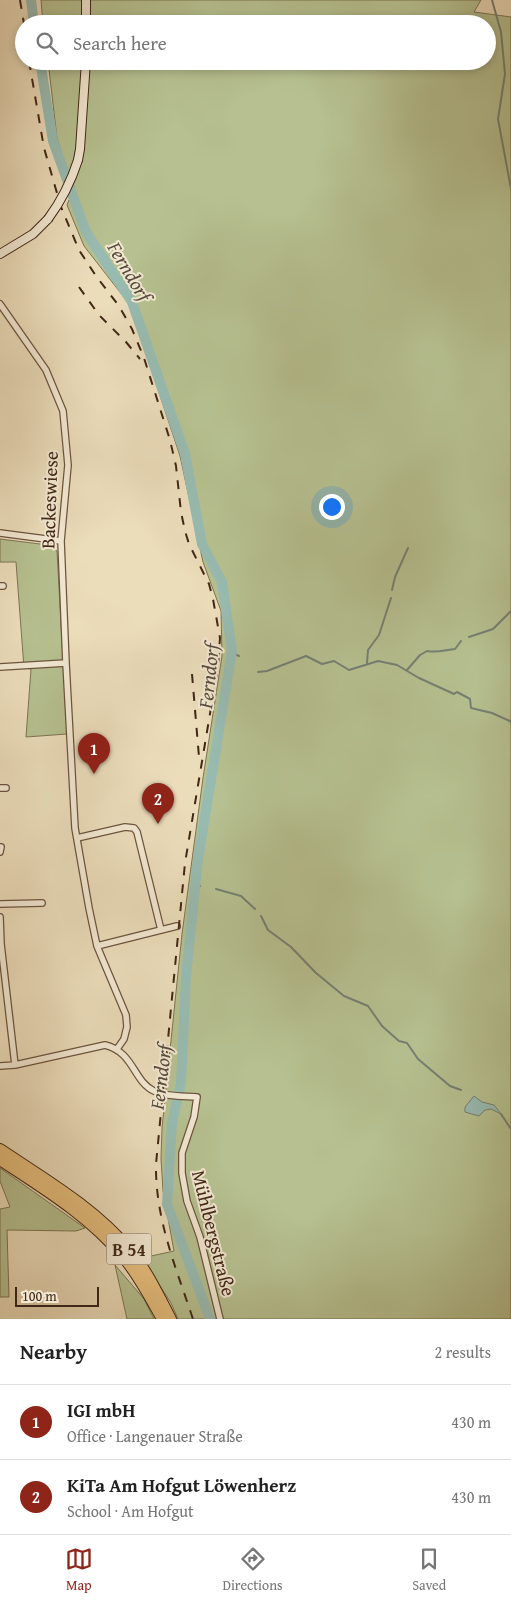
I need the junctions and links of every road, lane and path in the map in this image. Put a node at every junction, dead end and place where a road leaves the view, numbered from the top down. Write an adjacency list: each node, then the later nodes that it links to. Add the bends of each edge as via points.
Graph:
1 (86, 0): 2 (street)
2 (86, 15)
3 (85, 70): 4 (street, bridge, via 80,149 62,199 33,234)
4 (0, 254)
5 (0, 304): 7 (street, Backeswiese, via 46,370 63,411 68,465)
6 (0, 534): 7 (street)
7 (61, 541): 8 (street, Backeswiese)
8 (66, 664): 9 (street); 10 (street, Backeswiese)
9 (0, 667)
10 (77, 838): 17 (street, via 125,827 134,828); 19 (street, Backeswiese)
11 (1, 848): 12 (street)
12 (0, 852)
13 (42, 902): 14 (street)
14 (0, 904)
15 (0, 917): 18 (street)
16 (177, 926): 17 (street)
17 (161, 930): 19 (street)
18 (0, 944): 21 (street)
19 (97, 946): 20 (street, Backeswiese, via 126,1015 124,1039)
20 (117, 1049): 21 (street, via 104,1044); 27 (street, Mühlbergstraße, via 154,1091 197,1097 182,1153 182,1173)
21 (15, 1064): 22 (street)
22 (0, 1066)
23 (0, 1149): 26 (highway, B 54, via 106,1224 131,1251)
24 (0, 1160): 25 (highway, B 54, via 64,1201 98,1230 146,1288)
25 (162, 1319)
26 (171, 1319)
27 (220, 1319)

